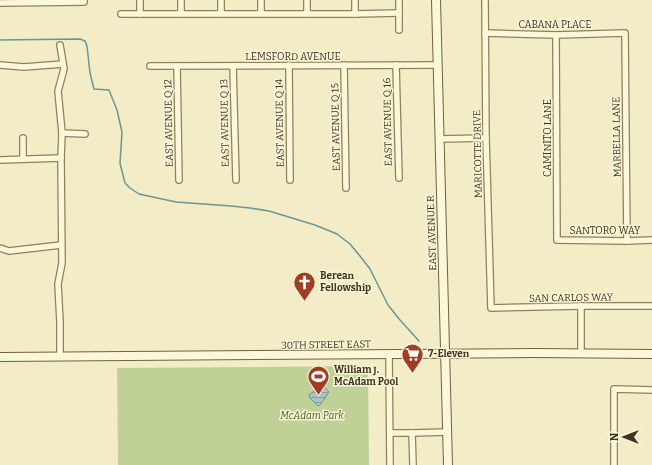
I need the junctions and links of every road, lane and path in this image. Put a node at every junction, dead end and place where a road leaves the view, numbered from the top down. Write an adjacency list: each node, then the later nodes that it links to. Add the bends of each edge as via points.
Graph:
1 (140, 0): 16 (street)
2 (181, 0): 17 (street)
3 (221, 0): 18 (street)
4 (261, 0): 13 (street)
5 (307, 0): 19 (street)
6 (355, 0): 20 (street)
7 (399, 0): 14 (street)
8 (436, 0): 31 (street, EAST AVENUE R)
9 (485, 0): 22 (street, MARICOTTE DRIVE)
10 (18, 1): 11 (street); 12 (street)
11 (84, 1)
12 (0, 3)
13 (261, 13): 18 (street); 19 (street)
14 (399, 13): 20 (street); 21 (street)
15 (121, 14): 16 (street)
16 (140, 14): 17 (street)
17 (181, 14): 18 (street)
18 (221, 14)
19 (307, 14): 20 (street)
20 (355, 14)
21 (399, 30)
22 (486, 33): 24 (street, CABANA PLACE); 38 (street, MARICOTTE DRIVE)
23 (625, 33): 24 (street, CABANA PLACE); 50 (street, MARBELLA LANE)
24 (556, 35): 48 (street, CAMINITO LANE)
25 (60, 45): 26 (street)
26 (63, 64): 27 (street, via 24,67); 35 (street, via 58,91)
27 (0, 65)
28 (289, 65): 29 (street, LEMSFORD AVENUE); 34 (street, LEMSFORD AVENUE); 46 (street, EAST AVENUE Q 14)
29 (344, 65): 30 (street, LEMSFORD AVENUE); 47 (street, EAST AVENUE Q 15)
30 (396, 65): 31 (street, LEMSFORD AVENUE); 43 (street, EAST AVENUE Q 16)
31 (437, 65): 39 (street, EAST AVENUE R)
32 (150, 66): 33 (street, LEMSFORD AVENUE)
33 (177, 66): 34 (street, LEMSFORD AVENUE); 44 (street, EAST AVENUE Q 12)
34 (233, 66): 45 (street, EAST AVENUE Q 13)
35 (62, 133): 36 (street); 40 (street)
36 (85, 134)
37 (23, 138): 41 (street)
38 (486, 138): 39 (street); 55 (street, MARICOTTE DRIVE)
39 (439, 139): 56 (street, EAST AVENUE R)
40 (61, 158): 41 (street); 51 (street)
41 (23, 159): 42 (street)
42 (0, 160)
43 (399, 178)
44 (179, 180)
45 (236, 180)
46 (290, 180)
47 (346, 188)
48 (557, 240): 50 (street, SANTORO WAY)
49 (652, 240): 50 (street, SANTORO WAY)
50 (627, 241)
51 (61, 245): 52 (street, via 10,251); 61 (street, via 62,263 58,284)
52 (0, 248)
53 (580, 306): 54 (street, SAN CARLOS WAY); 55 (street, SAN CARLOS WAY); 57 (street)
54 (652, 306)
55 (491, 308)
56 (445, 353): 57 (street, 30TH STREET EAST); 58 (street, 30TH STREET EAST); 63 (street, EAST AVENUE R)
57 (581, 353): 59 (street, 30TH STREET EAST)
58 (389, 354): 61 (street, 30TH STREET EAST); 64 (street)
59 (652, 354)
60 (0, 357): 61 (street, 30TH STREET EAST)
61 (60, 357)
62 (652, 390): 69 (street, via 614,389)
63 (447, 432): 65 (street); 68 (street, EAST AVENUE R)
64 (390, 433): 65 (street); 66 (street)
65 (412, 433): 67 (street)
66 (390, 465)
67 (413, 465)
68 (448, 465)
69 (614, 465)

